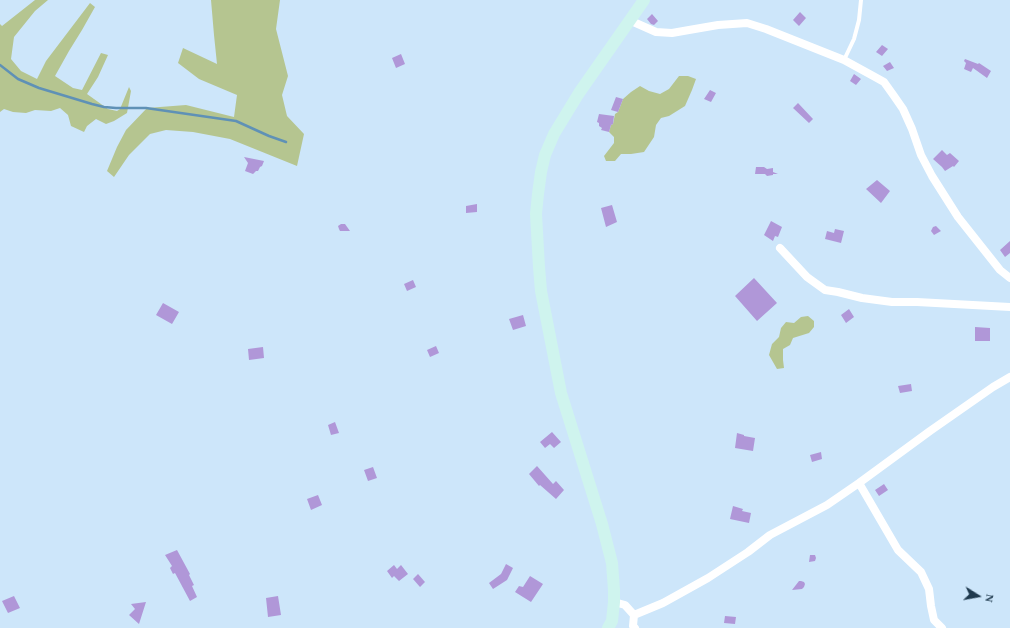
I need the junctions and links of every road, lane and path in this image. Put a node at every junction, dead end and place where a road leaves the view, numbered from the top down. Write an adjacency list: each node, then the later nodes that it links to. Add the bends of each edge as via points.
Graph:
1 (644, 0): 3 (main road)
2 (861, 0): 4 (lane, via 854,39)
3 (629, 20): 4 (street, via 656,32 672,33 748,23); 10 (main road, via 579,92 554,134 541,172 536,214 541,291 552,346 563,400 612,563)
4 (844, 60): 6 (street, via 884,82 903,109 921,155 958,217 1000,270)
5 (780, 248): 7 (street, via 807,277 825,290 892,302)
6 (1010, 278)
7 (1010, 308)
8 (1010, 377): 9 (street)
9 (859, 483): 11 (street, via 827,505 770,535 708,578 663,603); 14 (street, via 898,550 921,572 929,589 934,620)
10 (614, 602): 11 (street, via 625,605); 12 (main road, via 612,621)
11 (634, 615): 13 (street)
12 (608, 628)
13 (635, 628)
14 (942, 628)

